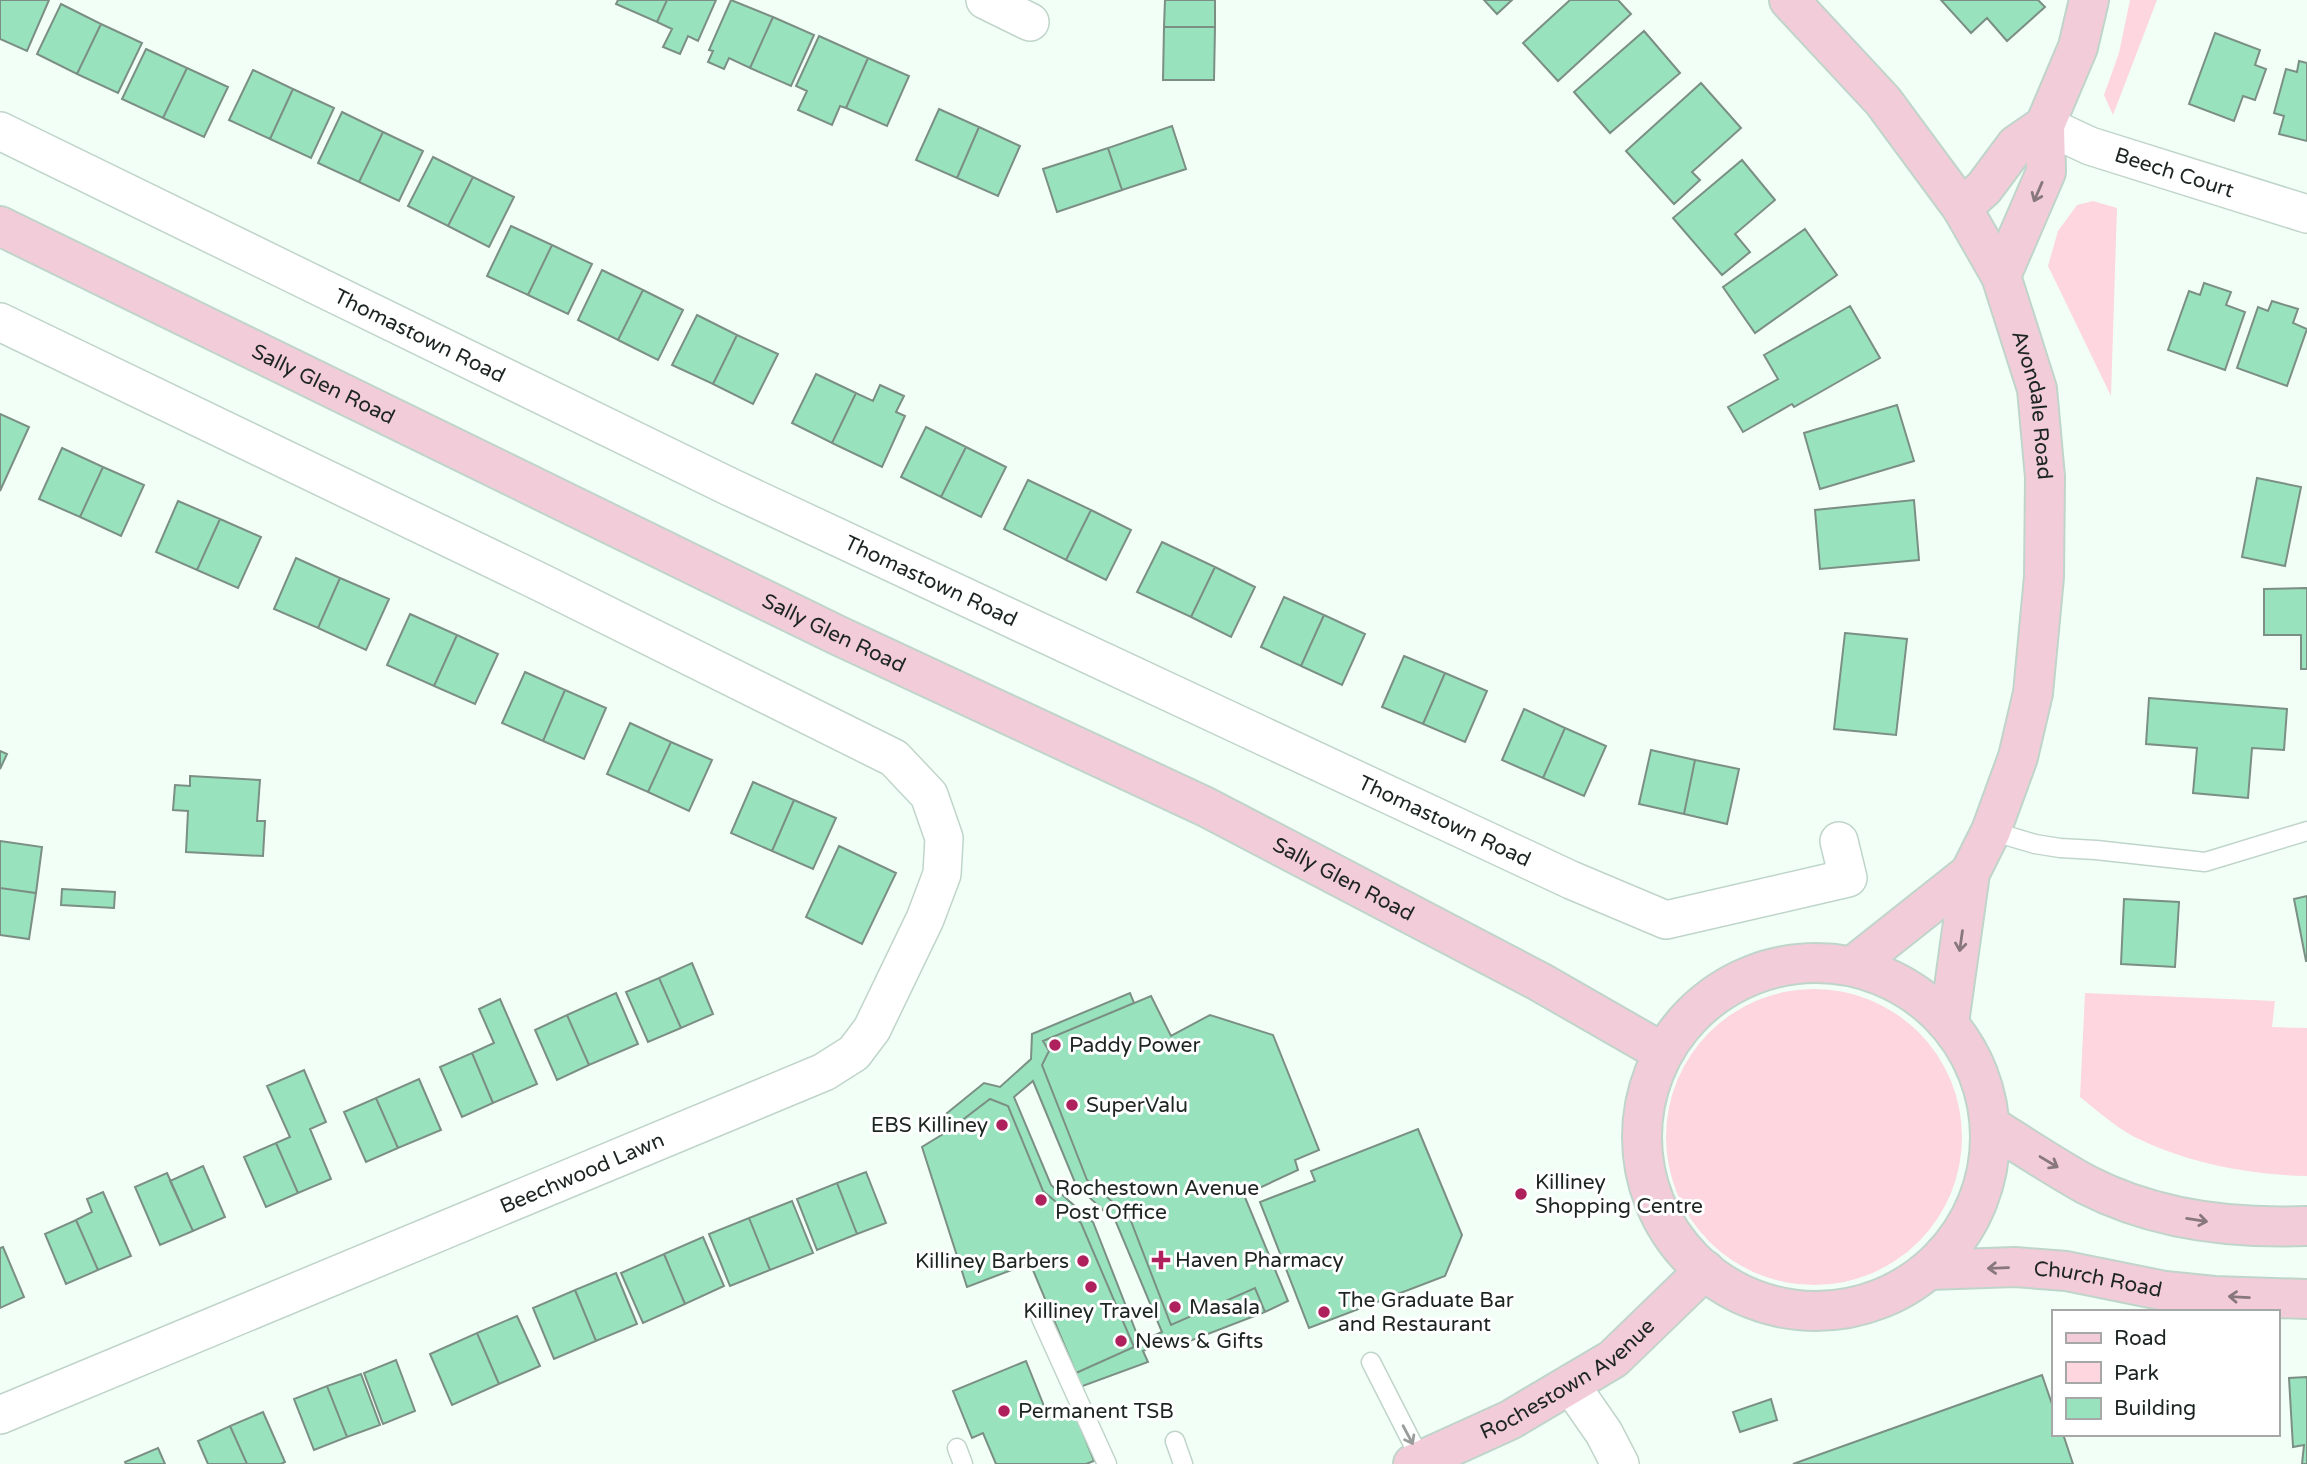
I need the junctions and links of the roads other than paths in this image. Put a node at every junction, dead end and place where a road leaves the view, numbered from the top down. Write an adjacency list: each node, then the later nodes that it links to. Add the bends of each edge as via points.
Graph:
1 (985, 0): 4 (street)
2 (1789, 0): 7 (main road, Avondale Road, via 1883,101)
3 (2089, 0): 5 (main road, via 2078,47)
4 (1030, 22)
5 (2045, 125): 7 (main road, via 2016,145 1984,188); 8 (street, Beech Court, via 2090,146); 10 (main road, one-way to 10, via 2046,172)
6 (0, 131): 14 (street, Thomastown Road, via 730,487 1570,880 1666,920 1848,878)
7 (1962, 208): 10 (main road, Avondale Road)
8 (2307, 214)
9 (0, 226): 18 (main road, Sally Glen Road, via 837,635 1206,807 1540,982)
10 (2001, 276): 12 (main road, Avondale Road, via 2037,389 2045,477 2044,577 2033,692 2018,757)
11 (0, 322): 27 (street, Beechwood Lawn, via 894,758 929,795 944,838 942,874 872,1029 854,1053 824,1072)
12 (1991, 831): 13 (lane, via 2060,848 2205,862); 15 (main road, Avondale Road)
13 (2307, 831)
14 (1839, 841)
15 (1970, 873): 16 (main road, Avondale Road); 17 (main road, Avondale Road, one-way to 17)
16 (1854, 965): 17 (main road, via 1906,986); 18 (main road, via 1798,962 1744,977 1697,1008)
17 (1949, 1023): 19 (main road, via 1979,1071)
18 (1662, 1052): 21 (main road, via 1643,1105 1642,1162 1658,1212 1688,1256)
19 (1991, 1126): 20 (main road, one-way to 20, via 2088,1185 2131,1204 2223,1224); 22 (main road, via 1985,1182 1964,1231)
20 (2307, 1226)
21 (1705, 1270): 22 (main road, via 1729,1289 1779,1308 1832,1311 1884,1298); 26 (main road, Rochestown Avenue, via 1613,1359)
22 (1929, 1270): 23 (main road, Church Road, one-way to 22, via 2165,1291 2066,1271 2015,1267)
23 (2307, 1299)
24 (1041, 1318): 30 (lane)
25 (1371, 1362): 29 (lane, one-way to 29)
26 (1570, 1384): 29 (main road, Rochestown Avenue, via 1510,1420); 32 (street)
27 (0, 1415)
28 (1175, 1441): 31 (lane)
29 (1417, 1462)
30 (1107, 1464)
31 (1183, 1464)
32 (1620, 1464)

